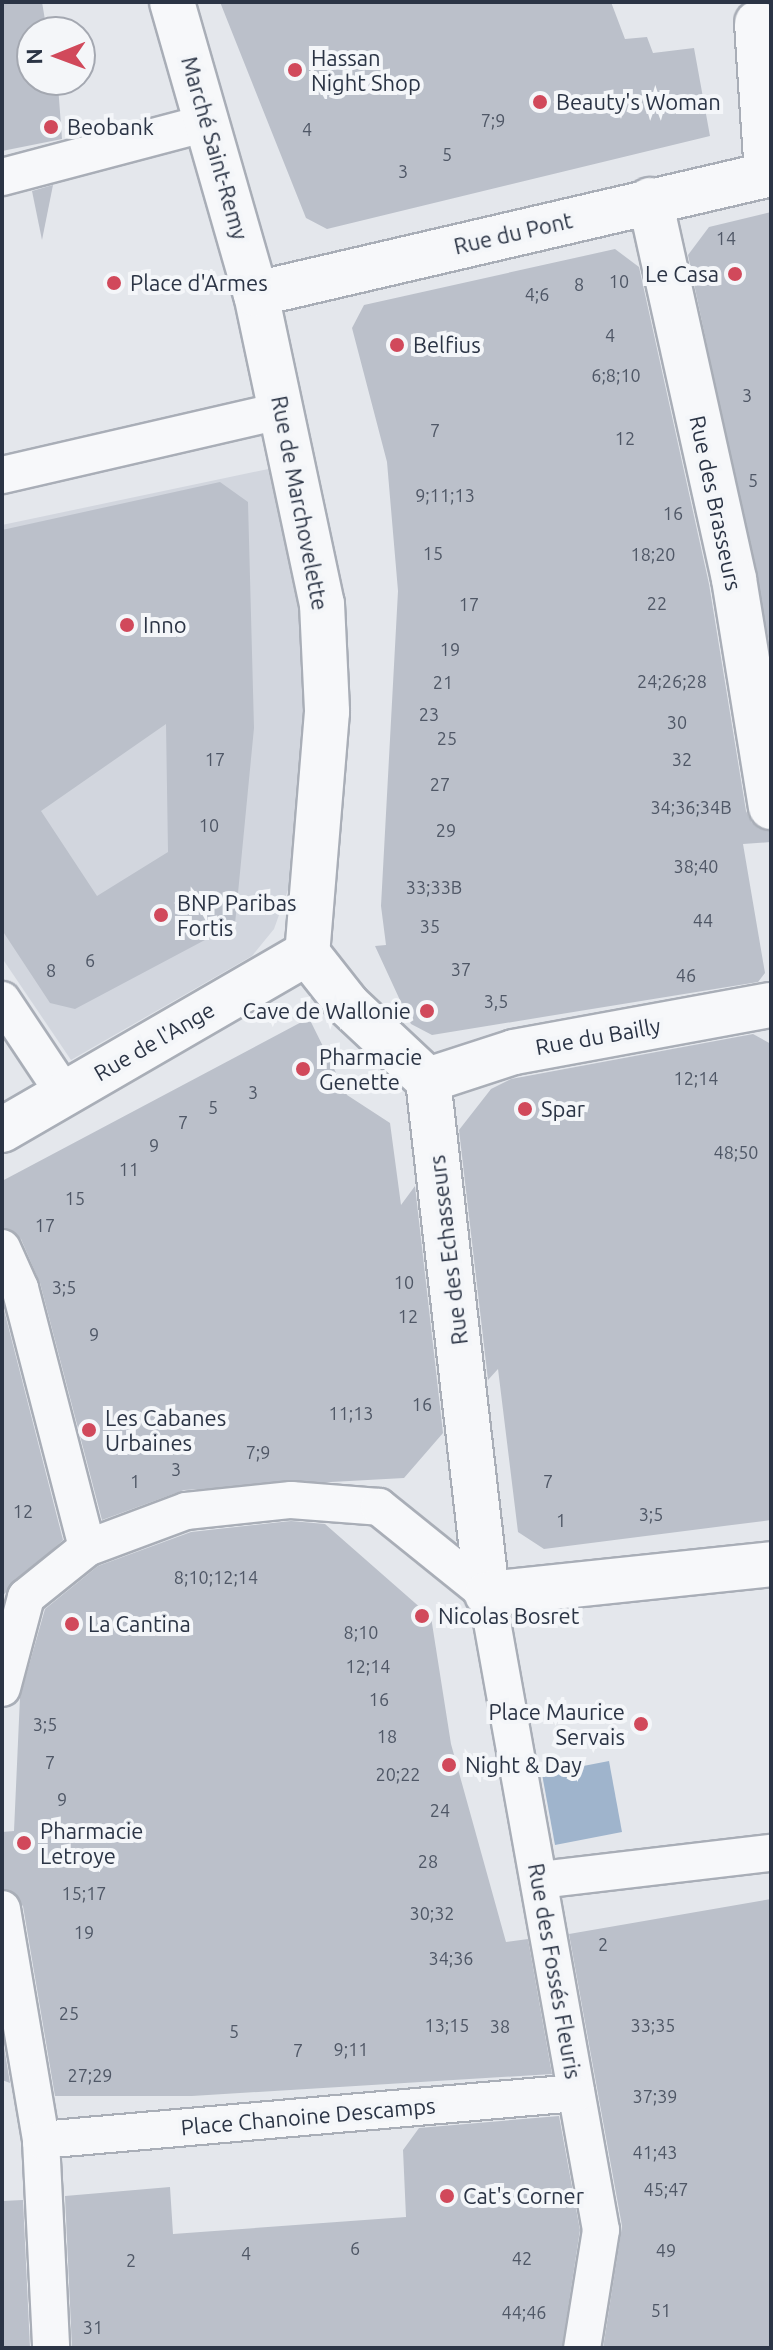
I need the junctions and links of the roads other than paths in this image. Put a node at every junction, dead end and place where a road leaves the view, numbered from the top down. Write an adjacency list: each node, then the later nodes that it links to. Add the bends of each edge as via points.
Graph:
1 (172, 2): 3 (street, Marché Saint-Remy)
2 (757, 23): 4 (street)
3 (210, 122): 5 (street); 7 (street, Marché Saint-Remy)
4 (769, 175): 6 (street, Rue du Pont)
5 (2, 177)
6 (650, 200): 7 (street, Rue du Pont); 10 (street, Rue des Brasseurs, via 734,579)
7 (256, 294): 8 (street, Rue de Marchovelette)
8 (283, 410): 9 (street); 11 (street, Rue de Marchovelette, via 324,635 327,712)
9 (2, 475)
10 (771, 807)
11 (307, 953): 14 (street, via 348,1005); 15 (street, Rue de l'Ange)
12 (2, 1000): 15 (street)
13 (771, 1005): 14 (street, Rue du Bailly, via 514,1052)
14 (428, 1080): 20 (street, Rue des Echasseurs)
15 (64, 1093): 16 (street, Rue de l'Ange)
16 (2, 1130)
17 (2, 1248): 18 (street, via 20,1288)
18 (87, 1548): 20 (street, via 186,1511 291,1500 379,1507); 21 (street, via 26,1597)
19 (771, 1564): 20 (street)
20 (487, 1594): 23 (street, Rue des Fossés Fleuris)
21 (2, 1688)
22 (771, 1853): 23 (street)
23 (540, 1880): 25 (street, Rue des Fossés Fleuris)
24 (3, 1918): 26 (street)
25 (576, 2093): 26 (street, Place Chanoine Descamps); 28 (street, Rue des Fossés Fleuris, via 601,2230)
26 (41, 2140): 27 (street)
27 (51, 2348)
28 (582, 2348)

